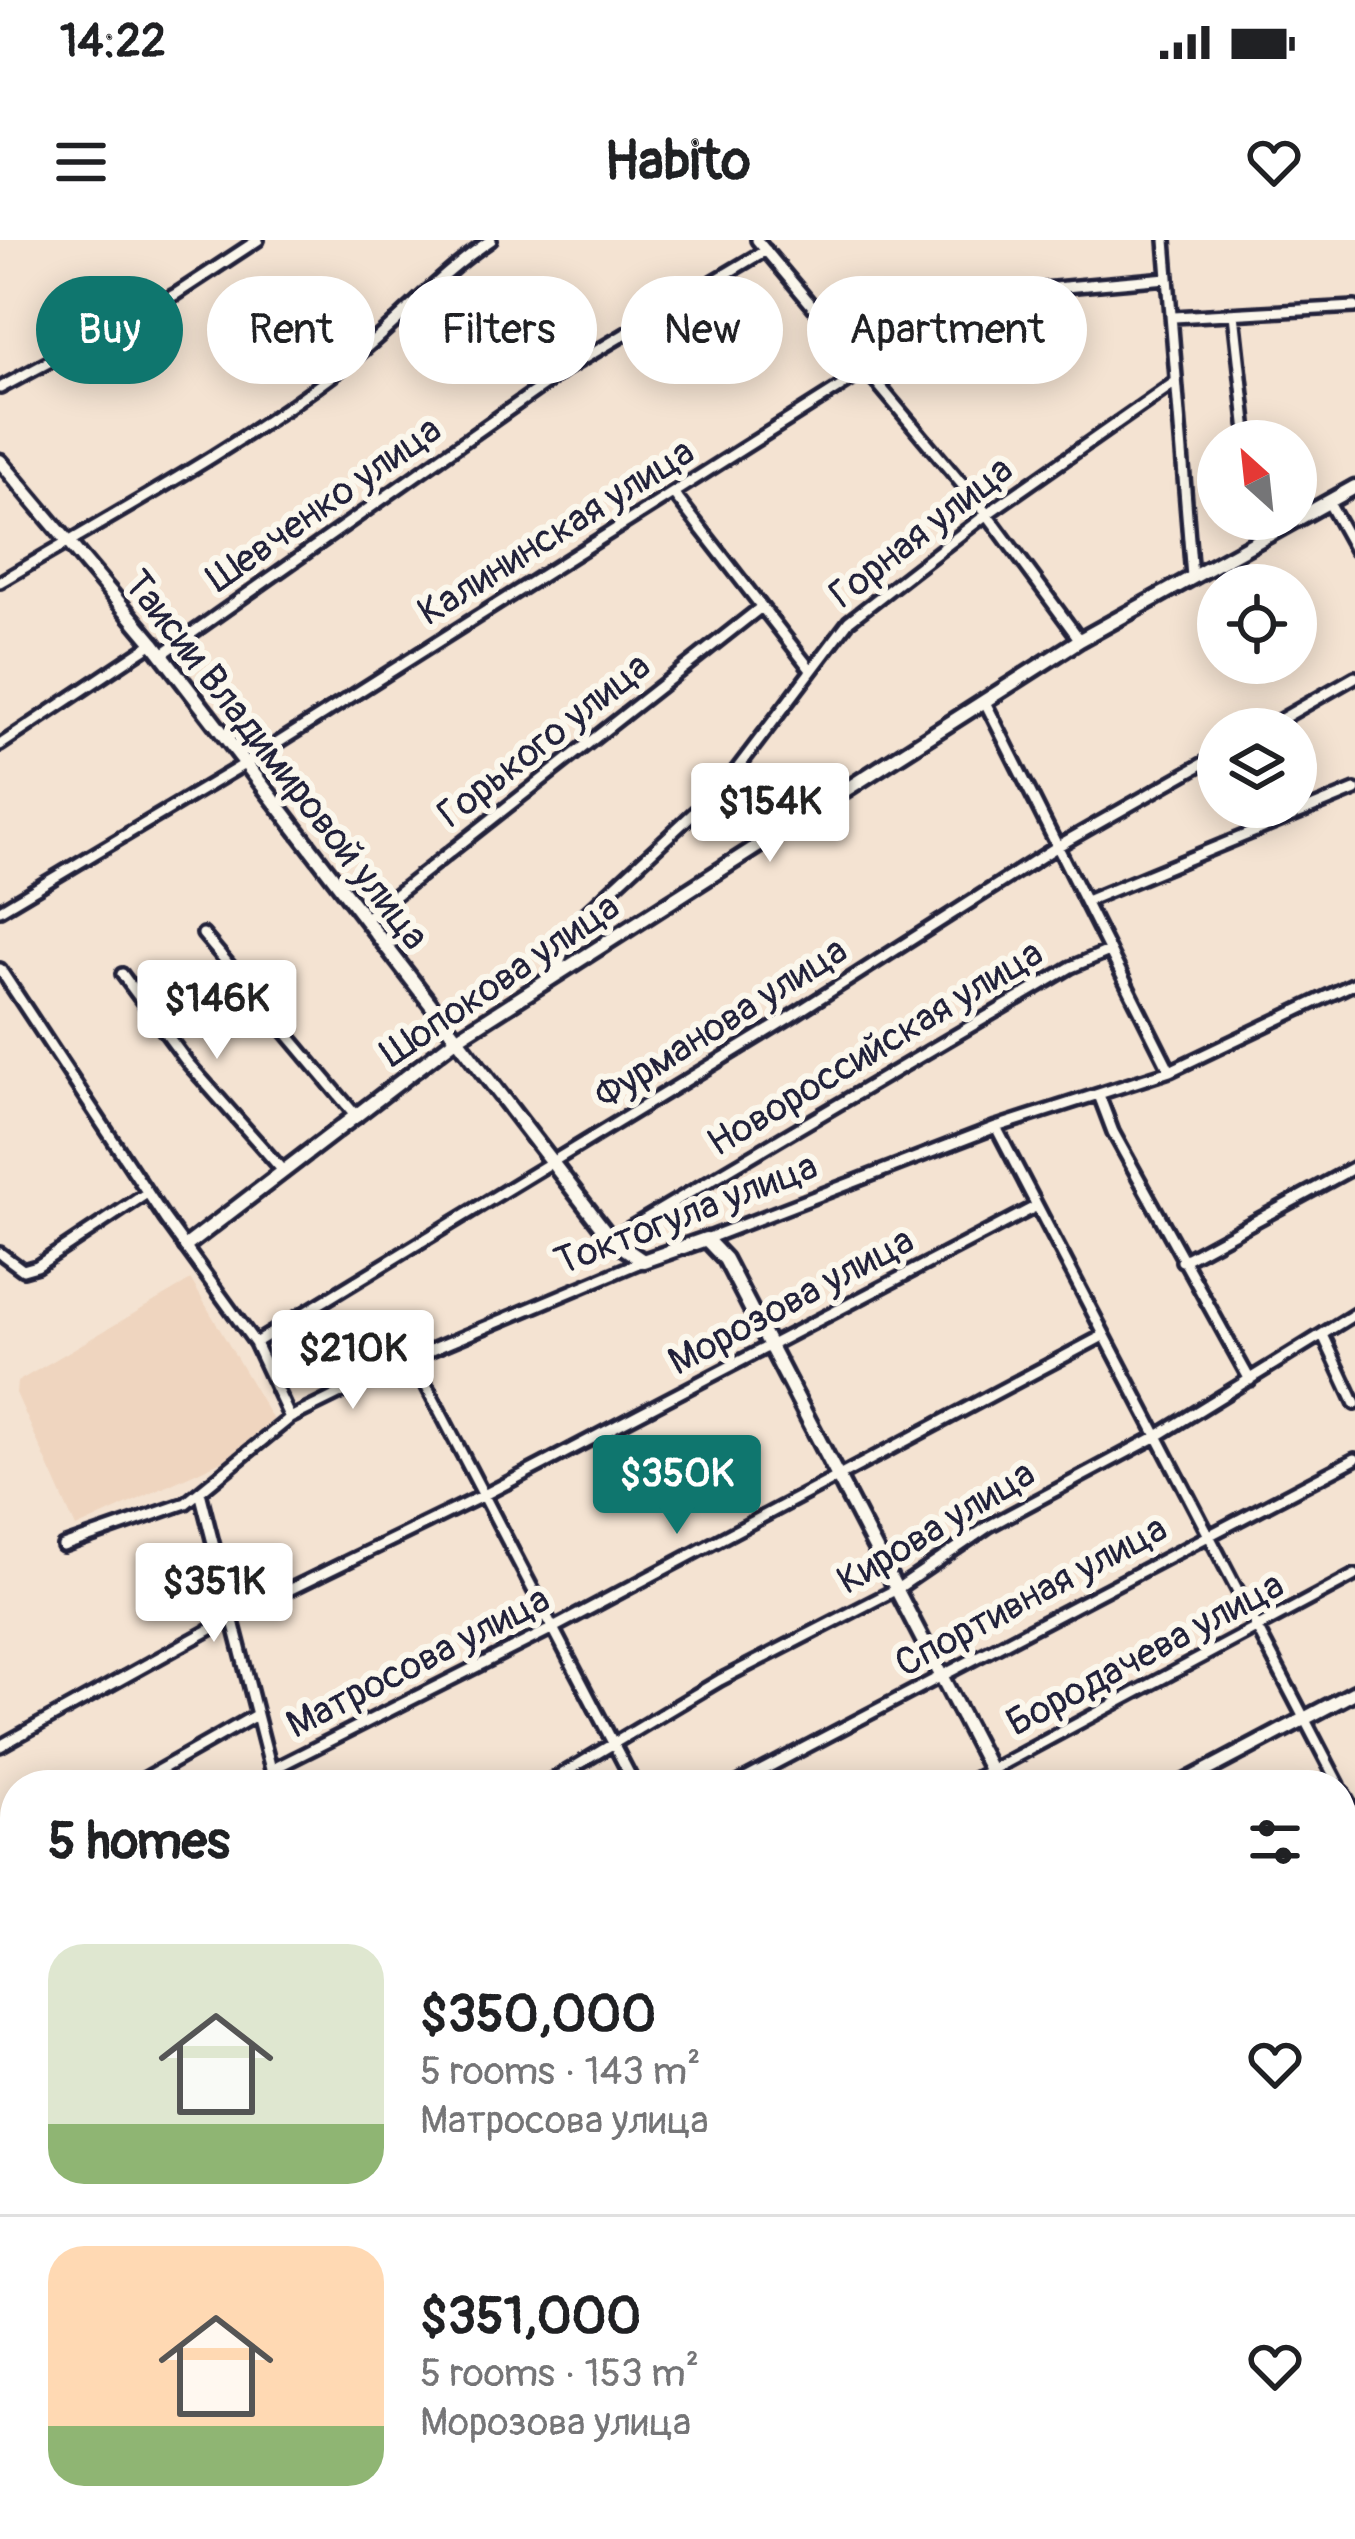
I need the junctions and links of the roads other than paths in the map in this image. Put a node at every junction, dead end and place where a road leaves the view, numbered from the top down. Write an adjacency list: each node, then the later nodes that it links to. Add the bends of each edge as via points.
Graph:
1 (258, 240): 15 (street, via 176,294)
2 (491, 240): 24 (street, via 340,370 243,438)
3 (757, 240): 5 (street)
4 (1165, 240): 6 (street)
5 (766, 250): 8 (street); 30 (street, Шевченко улица, via 568,368)
6 (1167, 278): 7 (street, Калининская улица); 11 (street)
7 (1087, 285)
8 (807, 298)
9 (1355, 307): 10 (street)
10 (1234, 314): 11 (street); 16 (street)
11 (1174, 317): 12 (street)
12 (1174, 383): 22 (street, Горная улица); 26 (street)
13 (842, 384): 19 (street, Калининская улица)
14 (879, 384): 22 (street)
15 (0, 388)
16 (1246, 420)
17 (0, 461): 24 (street, Таисии Владимировой улица)
18 (1355, 487): 20 (street, Шопокова улица)
19 (674, 494): 28 (street); 36 (street, Калининская улица)
20 (1329, 503): 21 (street, Шопокова улица); 25 (street)
21 (1317, 510)
22 (988, 514): 29 (street); 31 (street, Горная улица, via 849,621)
23 (1261, 540): 26 (street, Шопокова улица)
24 (63, 542): 27 (street); 30 (street, Таисии Владимировой улица)
25 (1355, 550)
26 (1192, 578): 29 (street, Шопокова улица)
27 (0, 582)
28 (760, 608): 31 (street); 42 (street, Горького улица)
29 (1080, 640): 33 (street, Шопокова улица)
30 (157, 649): 35 (street, Шевченко улица); 36 (street, Таисии Владимировой улица)
31 (812, 670): 47 (street, Горная улица, via 728,781 571,927)
32 (1355, 677): 34 (street)
33 (986, 702): 39 (street); 47 (street, Шопокова улица)
34 (1301, 708)
35 (0, 746)
36 (243, 765): 41 (street, Калининская улица); 42 (street, Таисии Владимировой улица)
37 (1197, 767): 39 (street, Фурманова улица)
38 (1355, 790): 40 (street)
39 (1058, 846): 40 (street); 54 (street, Фурманова улица)
40 (1086, 901): 44 (street)
41 (0, 910)
42 (364, 919): 49 (street, Таисии Владимировой улица)
43 (203, 934): 52 (street)
44 (1109, 951): 50 (street); 60 (street, Новороссийская улица)
45 (0, 969): 57 (street)
46 (122, 974): 56 (street)
47 (554, 978): 49 (street, Шопокова улица)
48 (1355, 983): 50 (street, Токтогула улица)
49 (457, 1039): 52 (street, Шопокова улица); 54 (street, Таисии Владимировой улица)
50 (1170, 1071): 51 (street, Токтогула улица)
51 (1099, 1095): 53 (street, Токтогула улица); 64 (street)
52 (357, 1117): 56 (street, Шопокова улица)
53 (996, 1127): 58 (street); 59 (street, Токтогула улица)
54 (552, 1164): 60 (street, Таисии Владимировой улица); 68 (street, Фурманова улица)
55 (1355, 1167): 64 (street)
56 (284, 1172): 61 (street, Шопокова улица)
57 (147, 1192): 61 (street); 62 (street, via 37,1266 23,1270)
58 (1035, 1208): 67 (street); 69 (street, Морозова улица)
59 (706, 1238): 63 (street, Токтогула улица); 69 (street)
60 (611, 1239): 63 (street, Таисии Владимировой улица)
61 (186, 1246): 68 (street)
62 (0, 1253)
63 (643, 1261): 70 (street, Токтогула улица)
64 (1183, 1261): 71 (street)
65 (1355, 1314): 66 (street, Кирова улица)
66 (1323, 1334): 71 (street, Кирова улица); 72 (street)
67 (1101, 1336): 74 (street); 76 (street, Матросова улица)
68 (255, 1342): 73 (street)
69 (769, 1347): 76 (street); 78 (street, Морозова улица)
70 (412, 1358): 73 (street, Токтогула улица); 78 (street)
71 (1250, 1380): 74 (street, Кирова улица)
72 (1355, 1404)
73 (290, 1418): 77 (street, Токтогула улица)
74 (1159, 1435): 79 (street); 82 (street, Кирова улица, via 989,1526)
75 (1355, 1459): 79 (street, Спортивная улица)
76 (840, 1476): 82 (street); 84 (street, Матросова улица)
77 (200, 1492): 80 (street, Токтогула улица); 83 (street)
78 (484, 1495): 83 (street, Морозова улица); 84 (street)
79 (1208, 1538): 85 (street); 86 (street, Спортивная улица)
80 (63, 1546)
81 (1355, 1575): 85 (street, Бородачева улица)
82 (897, 1589): 86 (street); 90 (street, Кирова улица)
83 (231, 1618): 88 (street); 91 (street, Морозова улица)
84 (555, 1627): 90 (street); 92 (street, Матросова улица)
85 (1258, 1629): 89 (street); 98 (street, Бородачева улица)
86 (939, 1678): 96 (street, Спортивная улица); 97 (street)
87 (1355, 1692): 89 (street)
88 (256, 1715): 92 (street); 93 (street)
89 (1304, 1720): 99 (street); 100 (street)
90 (614, 1745): 94 (street, Кирова улица); 95 (street)
91 (0, 1746)
92 (271, 1769)
93 (159, 1770)
94 (570, 1770)
95 (627, 1770)
96 (763, 1770)
97 (990, 1770)
98 (993, 1770)
99 (1208, 1770)
100 (1331, 1770)

